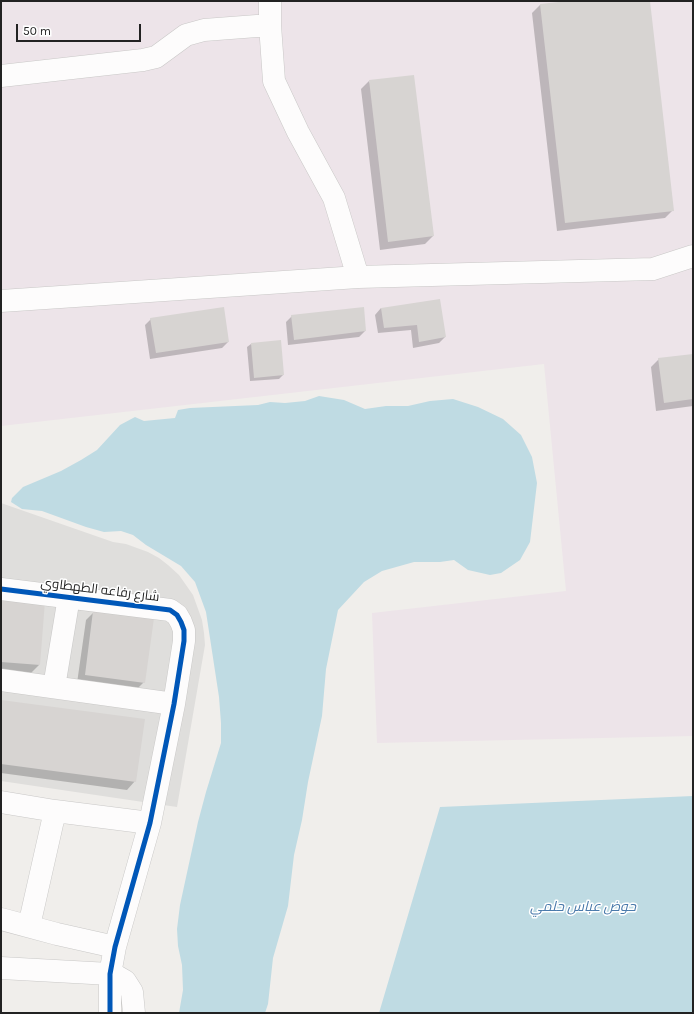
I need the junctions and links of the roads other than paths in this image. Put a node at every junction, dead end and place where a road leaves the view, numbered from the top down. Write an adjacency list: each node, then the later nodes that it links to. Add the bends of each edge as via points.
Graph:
1 (270, 1): 2 (street)
2 (270, 25): 3 (street, via 204,30 186,35 156,57 143,60); 5 (street, via 274,81 334,198)
3 (1, 76)
4 (693, 256): 5 (street, via 653,269)
5 (358, 277): 6 (street)
6 (1, 301)
7 (1, 589): 8 (street, شارع رفاعه الطهطاوي)
8 (69, 598): 10 (street); 11 (street, شارع رفاعه الطهطاوي, via 170,610 177,615 184,630 184,641)
9 (1, 680): 10 (street)
10 (54, 687): 11 (street)
11 (174, 704): 14 (street)
12 (1, 802): 13 (street)
13 (55, 811): 14 (street); 16 (street)
14 (150, 823): 17 (street)
15 (1, 918): 16 (street)
16 (29, 926): 17 (street)
17 (115, 947): 19 (street)
18 (1, 968): 19 (street)
19 (110, 974): 20 (street); 21 (street, via 125,981 132,992)
20 (110, 1013)
21 (134, 1013)

